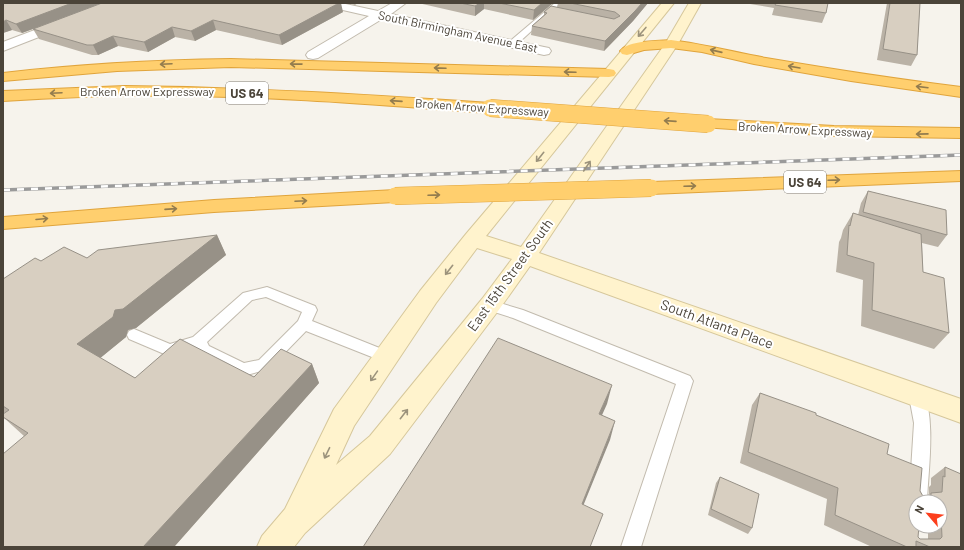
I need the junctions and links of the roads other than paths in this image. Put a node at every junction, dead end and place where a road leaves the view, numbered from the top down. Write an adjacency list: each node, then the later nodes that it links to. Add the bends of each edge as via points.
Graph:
1 (117, 3): 10 (street)
2 (325, 3): 7 (street, South Birmingham Avenue East)
3 (400, 3): 7 (street)
4 (559, 3): 8 (lane, via 553,13)
5 (668, 3): 12 (main road, East 15th Street South, one-way to 12)
6 (695, 3): 9 (main road, East 15th Street South)
7 (379, 15): 8 (street, South Birmingham Avenue East); 13 (street)
8 (512, 44): 11 (street, South Birmingham Avenue East)
9 (671, 44): 12 (highway, via 642,46); 16 (highway, one-way to 9, via 851,77); 22 (main road, East 15th Street South, one-way to 9)
10 (3, 47)
11 (544, 51)
12 (627, 51): 14 (main road, East 15th Street South)
13 (313, 55)
14 (608, 73): 15 (highway, one-way to 15, via 231,63 126,66); 21 (main road, East 15th Street South, one-way to 21)
15 (3, 77)
16 (961, 92)
17 (3, 96): 18 (highway, Broken Arrow Expressway / US 64, one-way to 17, bridge, via 887,134 794,130 336,97 154,90)
18 (961, 133)
19 (960, 176): 20 (highway, US 64, one-way to 19, bridge, via 192,207 395,196)
20 (3, 223)
21 (473, 239): 22 (main road, South Atlanta Place); 27 (main road, East 15th Street South, one-way to 27, via 428,297)
22 (526, 256): 23 (main road, East 15th Street South); 28 (main road, South Atlanta Place)
23 (490, 305): 31 (main road, East 15th Street South, one-way to 23, via 380,445); 33 (lane, via 684,381)
24 (304, 324): 26 (lane, via 264,365 243,370 204,350); 26 (lane, via 310,310 267,292 248,296); 27 (lane)
25 (134, 335): 26 (lane, via 169,350)
26 (198, 341)
27 (388, 357): 31 (main road, East 15th Street South, one-way to 31, via 344,418)
28 (917, 396): 29 (main road, South Atlanta Place); 30 (lane, via 922,423)
29 (961, 411)
30 (918, 494)
31 (294, 522): 32 (main road, East 15th Street South)
32 (274, 547)
33 (630, 547)

